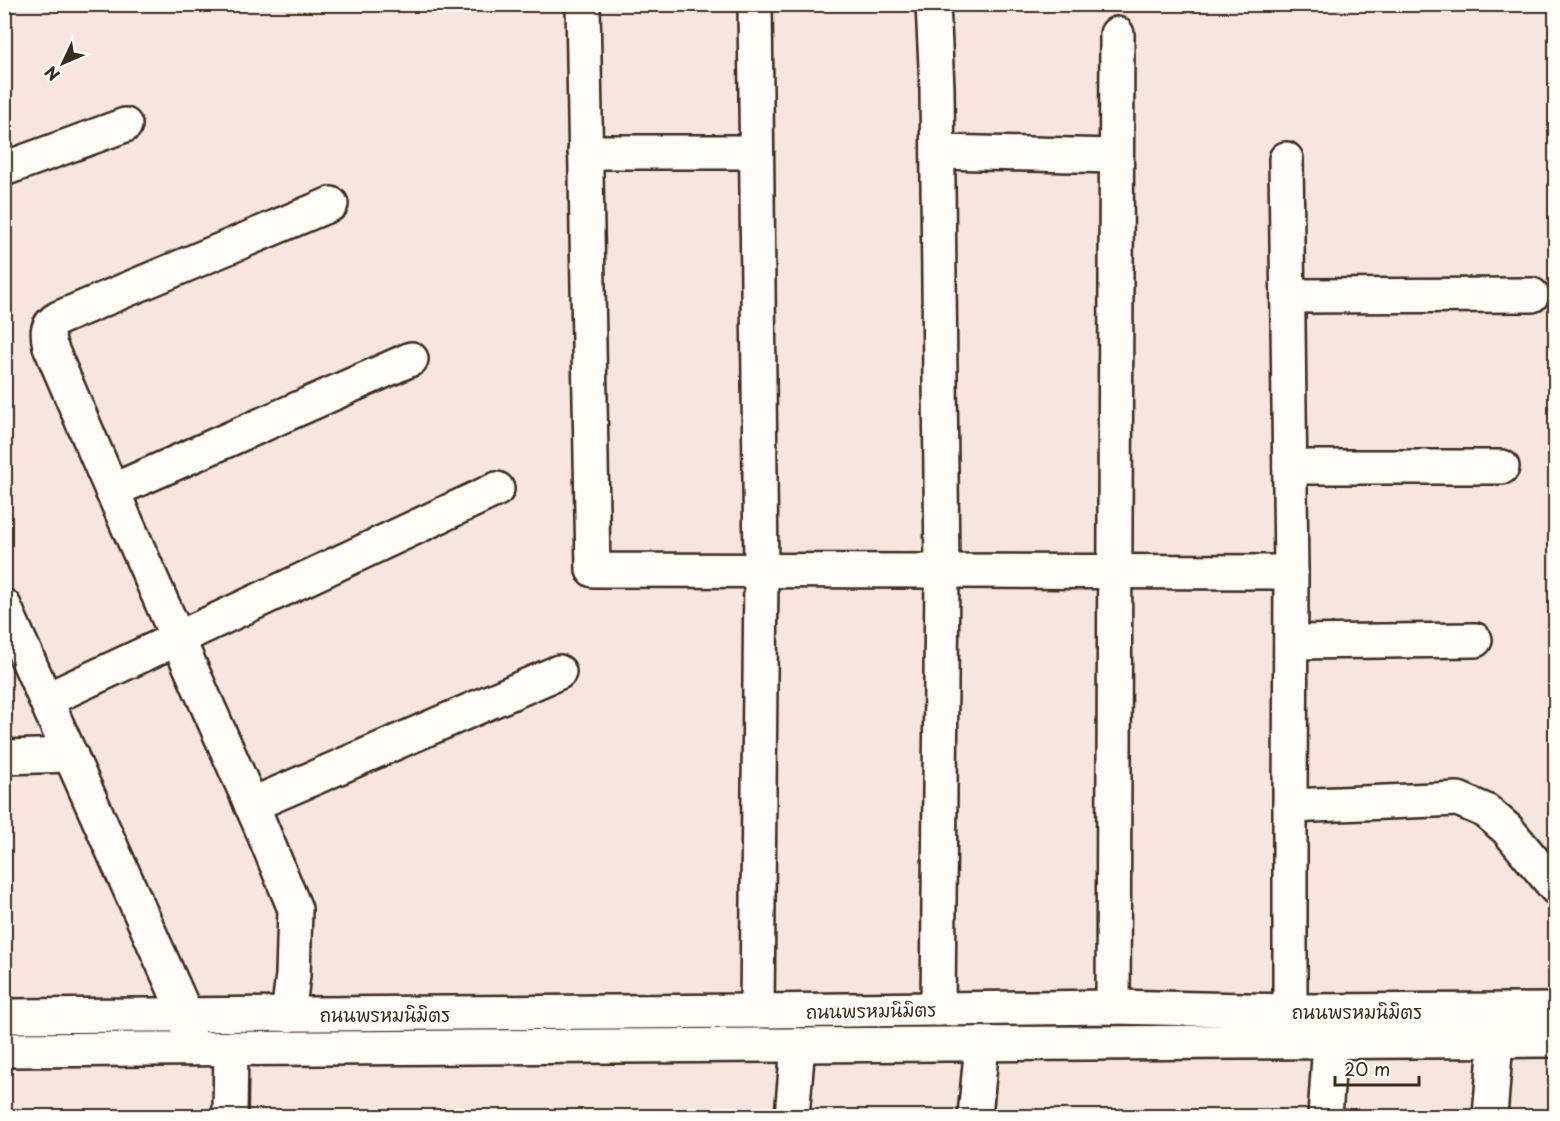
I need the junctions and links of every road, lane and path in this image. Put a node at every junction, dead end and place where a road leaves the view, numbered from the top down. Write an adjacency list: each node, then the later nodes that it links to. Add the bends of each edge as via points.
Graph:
1 (583, 4): 6 (street)
2 (754, 4): 7 (street)
3 (933, 4): 8 (street)
4 (1117, 34): 9 (street)
5 (125, 125): 11 (street)
6 (585, 152): 7 (street); 20 (street, via 593,570)
7 (756, 152): 20 (street)
8 (938, 152): 9 (street); 21 (street)
9 (1116, 156): 22 (street)
10 (1286, 159): 14 (street)
11 (4, 169)
12 (332, 204): 19 (street, via 67,315 49,327 50,346)
13 (1532, 295): 14 (street)
14 (1288, 296): 16 (street)
15 (411, 359): 19 (street)
16 (1290, 467): 17 (street); 23 (street)
17 (1502, 467)
18 (497, 489): 25 (street)
19 (112, 491): 25 (street)
20 (761, 570): 21 (street); 38 (street)
21 (942, 571): 22 (street); 36 (street)
22 (1116, 571): 23 (street); 35 (street)
23 (1291, 572): 27 (street)
24 (4, 606): 29 (street)
25 (177, 639): 29 (street); 32 (street)
26 (1474, 640): 27 (street)
27 (1291, 642): 33 (street)
28 (559, 672): 32 (street)
29 (46, 700): 30 (street)
30 (71, 755): 31 (street); 42 (street)
31 (4, 757)
32 (251, 804): 40 (street, via 295,909)
33 (1290, 806): 34 (street, via 1458,799 1486,811 1507,829); 39 (street)
34 (1556, 888)
35 (1113, 1007): 36 (street, ถนนพรหมนิมิตร); 39 (street, ถนนพรหมนิมิตร)
36 (938, 1009): 38 (street, ถนนพรหมนิมิตร)
37 (1556, 1010): 39 (street, ถนนพรหมนิมิตร)
38 (758, 1011): 40 (street, ถนนพรหมนิมิตร)
39 (1290, 1011)
40 (288, 1015): 42 (street, ถนนพรหมนิมิตร)
41 (4, 1016): 42 (street, ถนนพรหมนิมิตร)
42 (186, 1016): 49 (street)
43 (1556, 1040): 44 (street)
44 (1496, 1041): 45 (street); 55 (street)
45 (1330, 1042): 46 (street); 54 (street)
46 (982, 1044): 47 (street); 53 (street)
47 (798, 1045): 48 (street); 52 (street)
48 (231, 1048): 49 (street); 51 (street)
49 (191, 1049): 50 (street)
50 (4, 1050)
51 (230, 1116)
52 (792, 1116)
53 (975, 1116)
54 (1325, 1116)
55 (1490, 1116)

